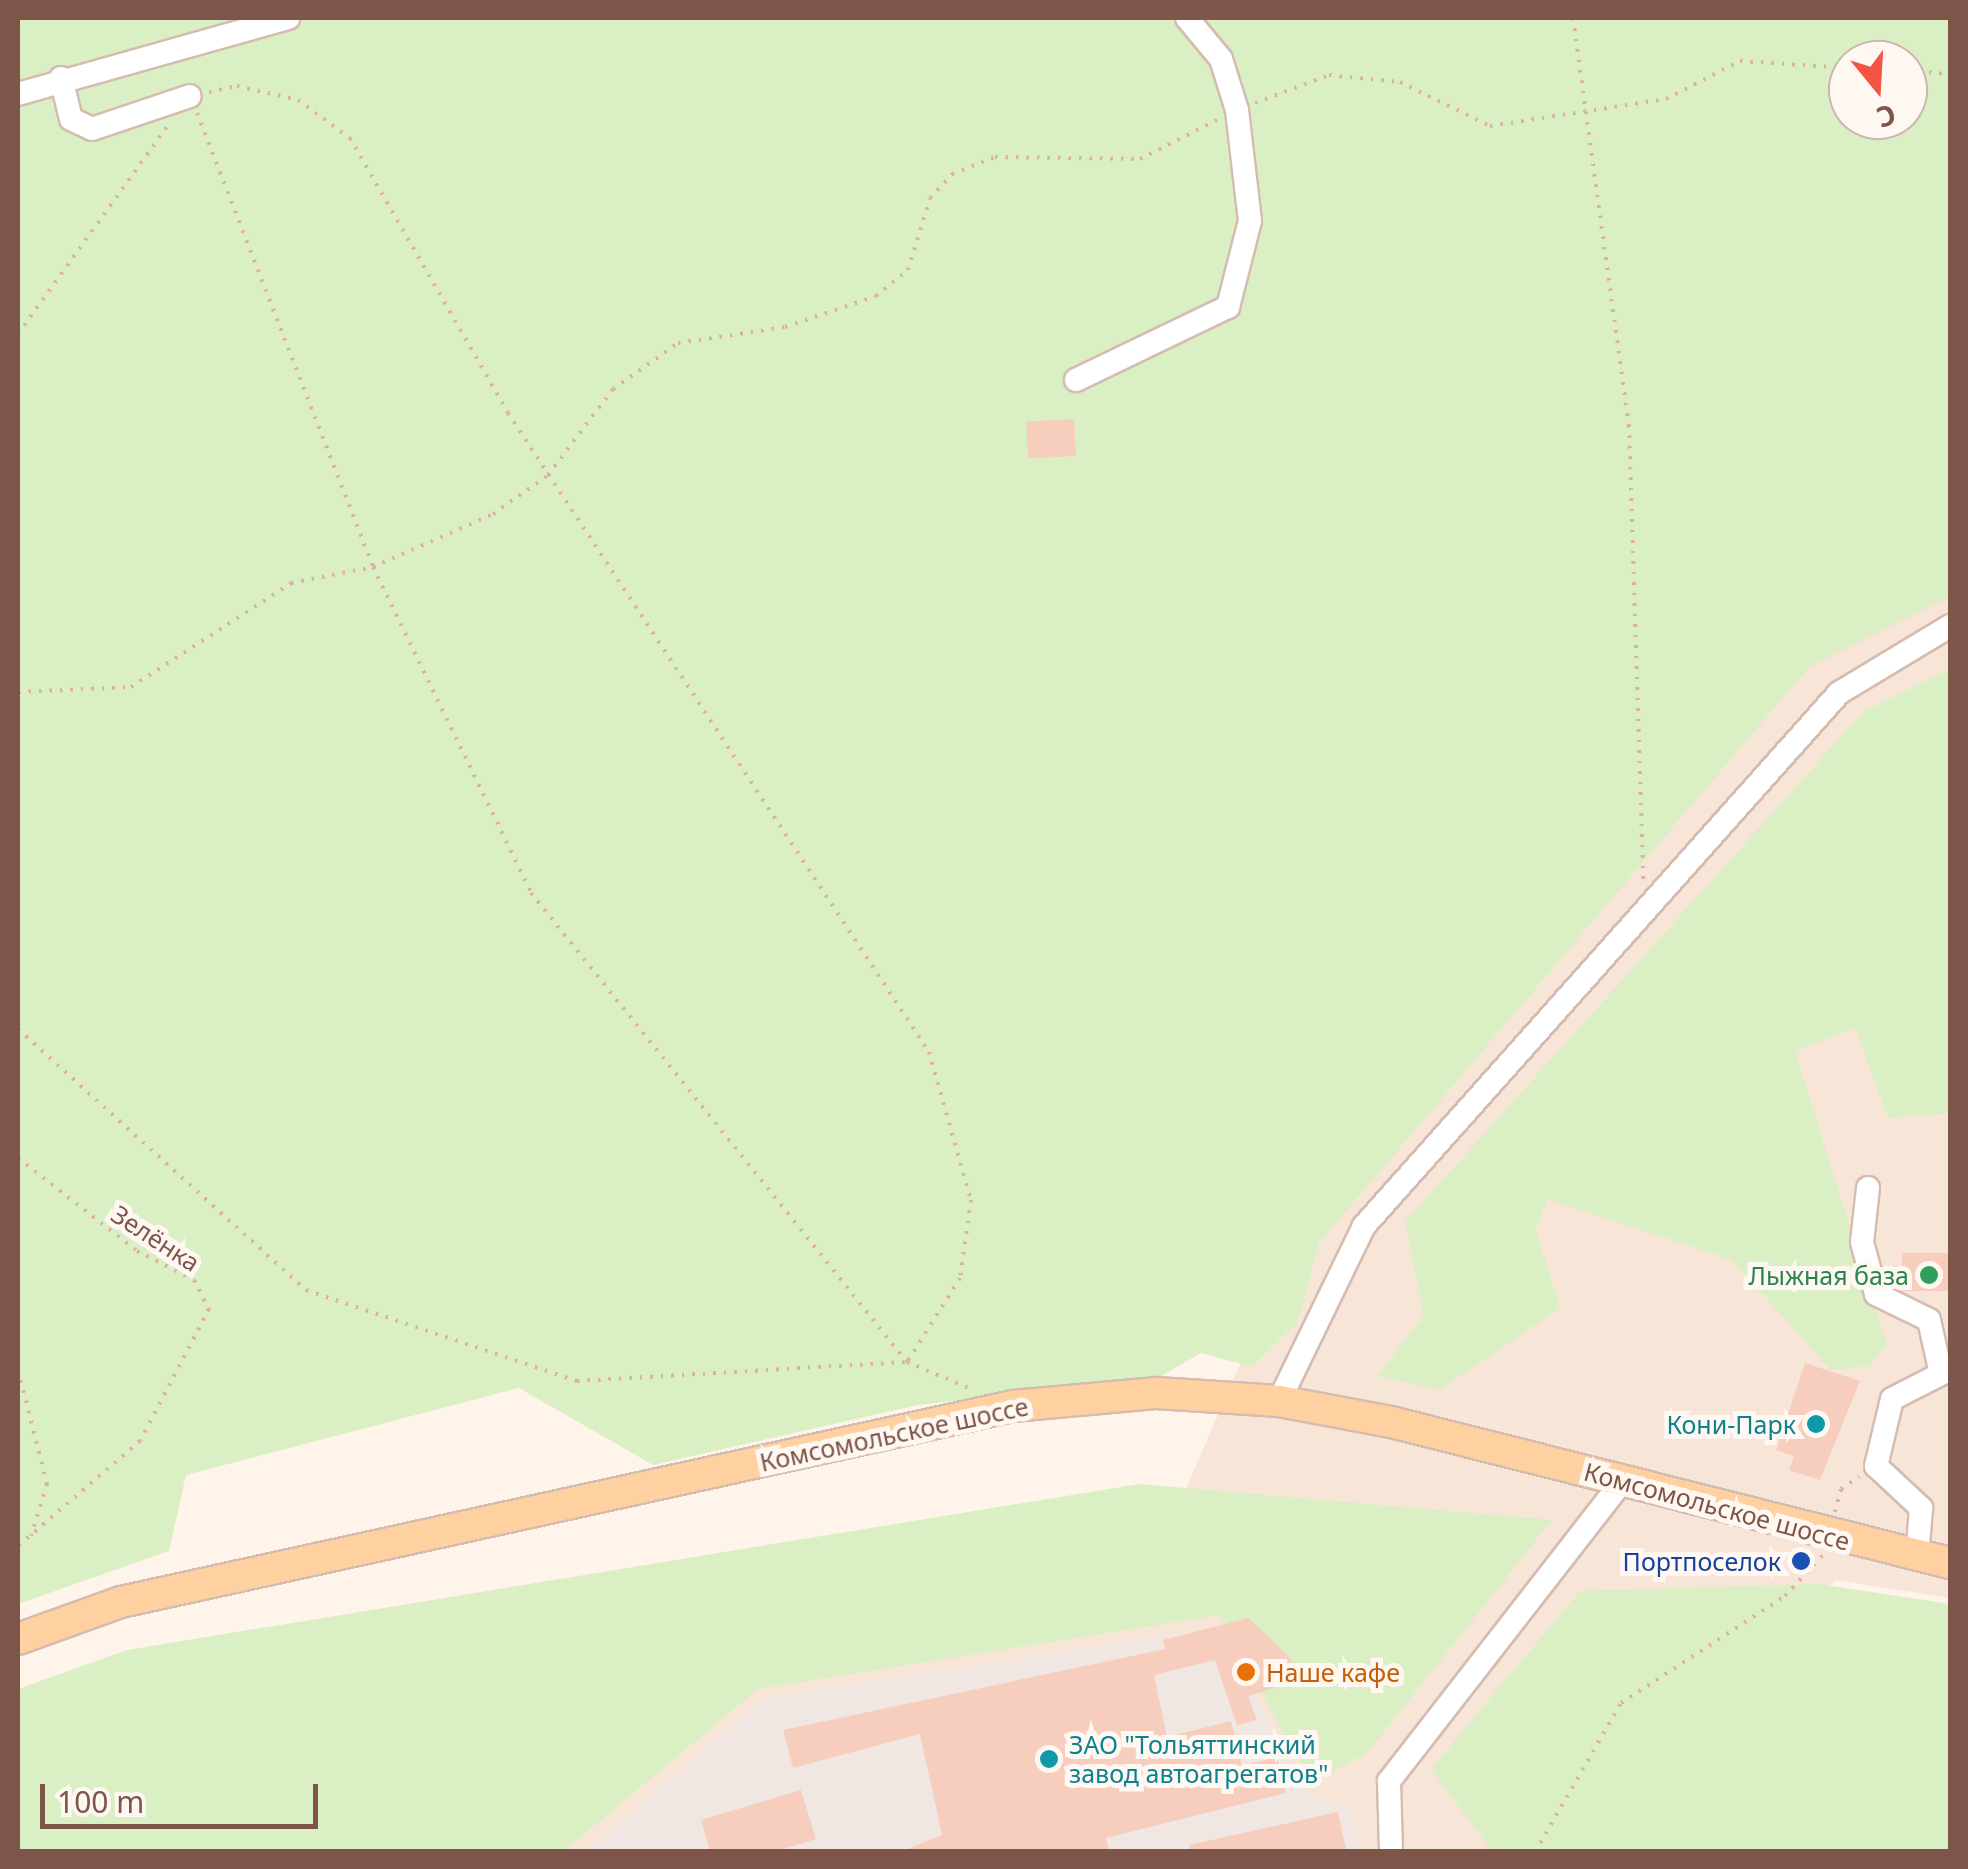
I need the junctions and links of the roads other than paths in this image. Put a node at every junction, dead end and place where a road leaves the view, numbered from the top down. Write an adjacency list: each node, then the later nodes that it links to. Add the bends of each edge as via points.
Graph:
1 (289, 18): 3 (street, via 174,56)
2 (1187, 18): 6 (street, via 1221,59 1237,110 1250,221 1228,306)
3 (61, 78): 4 (street); 5 (street, via 71,119 92,128)
4 (18, 94)
5 (190, 96)
6 (1076, 380)
7 (1950, 626): 9 (street, via 1839,693 1364,1226)
8 (1868, 1188): 11 (street, via 1862,1242 1876,1294 1928,1320 1941,1374 1892,1399 1876,1466 1920,1508)
9 (1279, 1401): 10 (main road, Комсомольское шоссе); 13 (main road, Комсомольское шоссе, via 1157,1394 1013,1406 121,1602)
10 (1624, 1479): 11 (main road, Комсомольское шоссе); 14 (street, via 1389,1781)
11 (1917, 1558): 12 (main road, Комсомольское шоссе)
12 (1950, 1564)
13 (18, 1639)
14 (1391, 1852)

